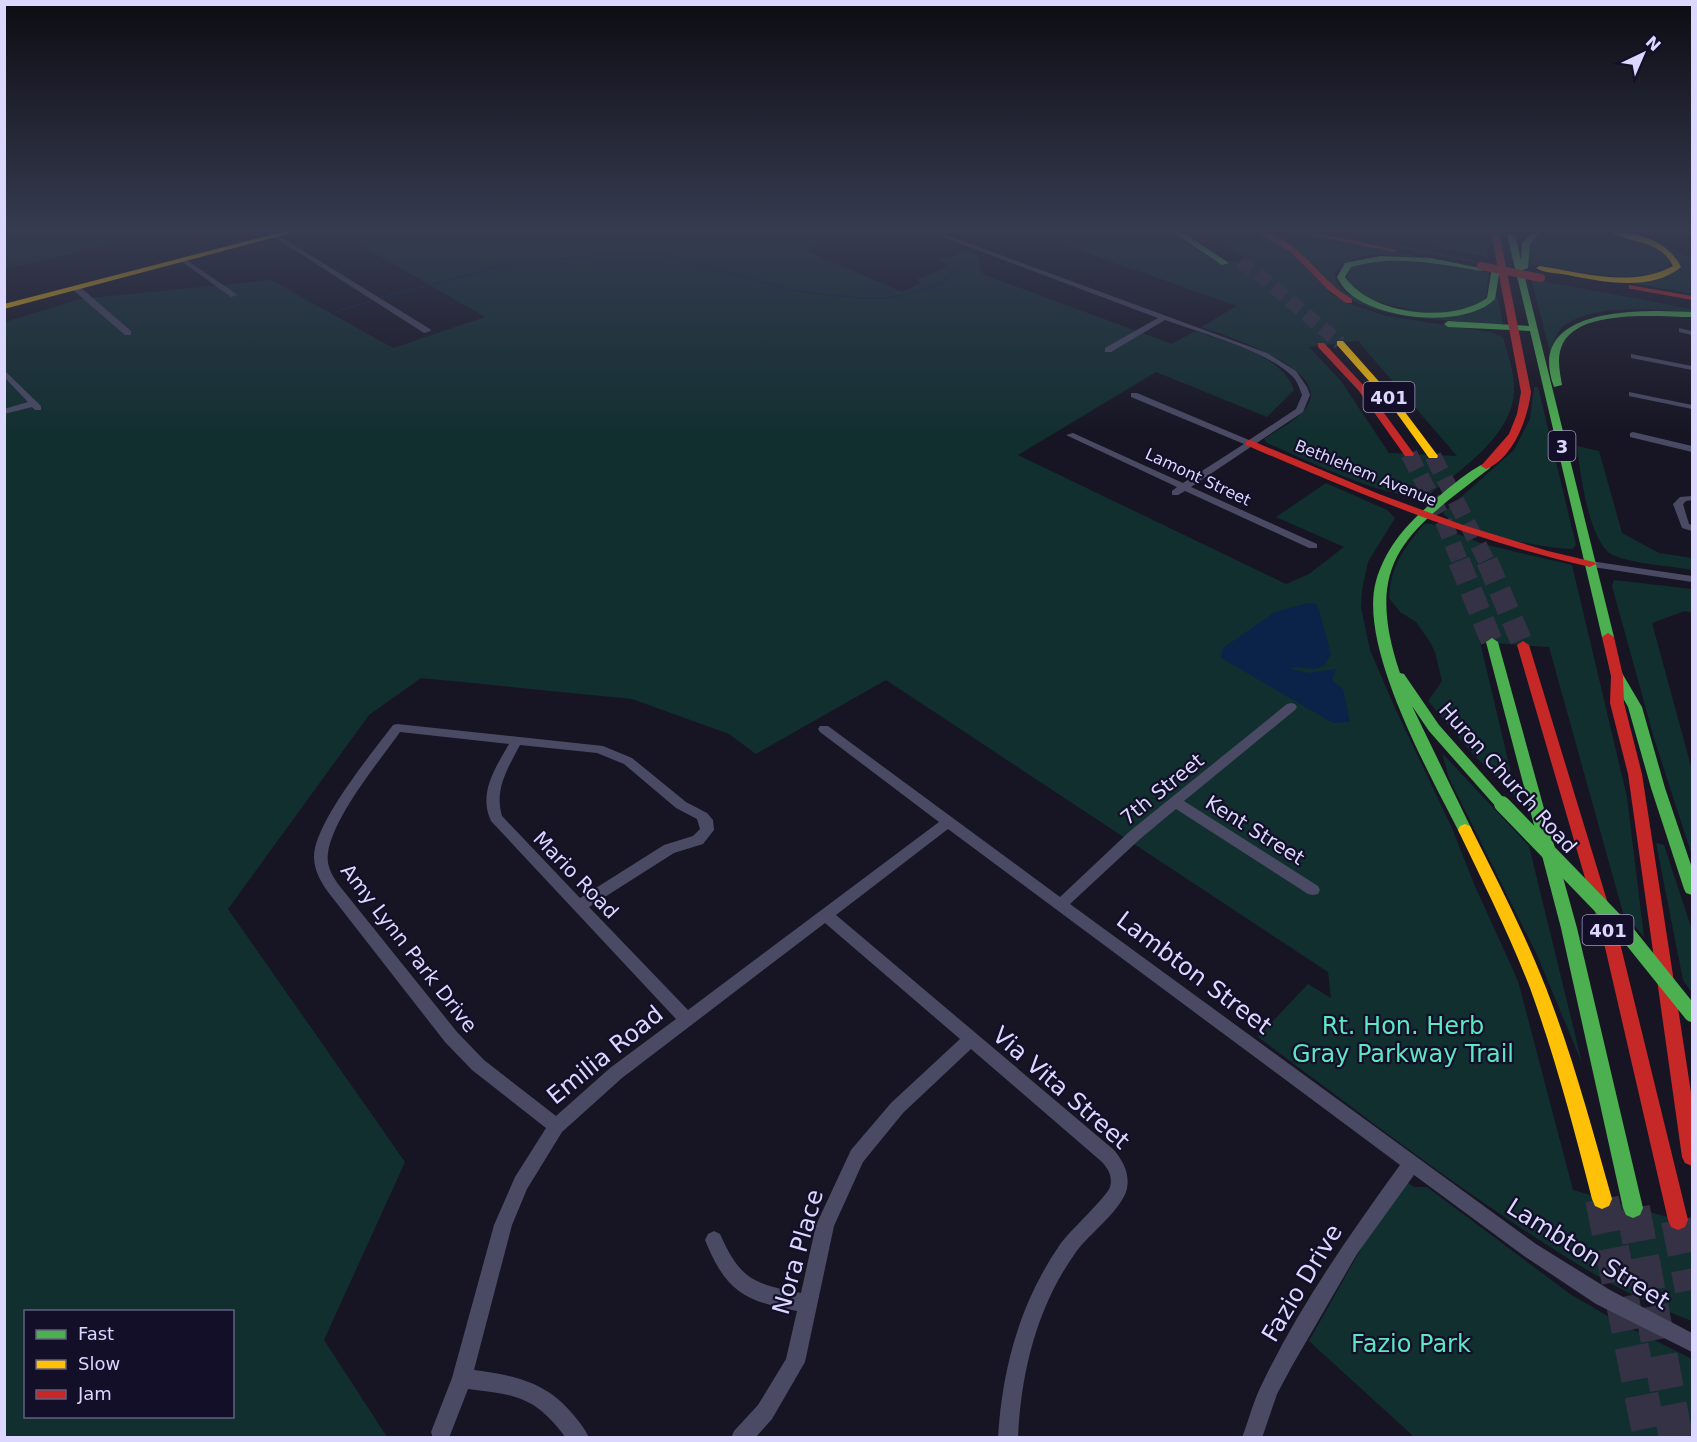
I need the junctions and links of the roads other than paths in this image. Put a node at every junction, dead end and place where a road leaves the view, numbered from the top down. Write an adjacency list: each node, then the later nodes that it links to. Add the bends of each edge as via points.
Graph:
1 (33, 299): 12 (main road)
2 (89, 299): 18 (street)
3 (377, 299): 17 (street)
4 (1116, 299): 14 (street)
5 (1348, 299): 20 (main road, via 1398,317)
6 (1366, 299): 7 (main road, via 1385,307 1432,315 1463,314 1484,308)
7 (1490, 299)
8 (1509, 299): 20 (main road, Huron Church Road / 3)
9 (1525, 299): 15 (main road, 3)
10 (1666, 299): 11 (main road)
11 (1692, 305)
12 (4, 307)
13 (1692, 315): 29 (main road, via 1620,315 1571,329 1557,345 1557,387)
14 (1165, 317): 23 (street); 34 (street, via 1269,357 1298,376 1306,395 1300,410)
15 (1533, 329): 20 (main road); 29 (main road, 3)
16 (1682, 330): 19 (street)
17 (427, 331)
18 (128, 333)
19 (1692, 333)
20 (1516, 335): 40 (main road, Huron Church Road / 3, via 1527,393 1515,435 1497,457)
21 (1340, 343): 37 (main road, 401, via 1396,406)
22 (1321, 345): 36 (main road, 401, via 1362,389)
23 (1108, 350)
24 (1634, 356): 25 (street)
25 (1692, 368)
26 (4, 372): 31 (street, via 35,406)
27 (1632, 394): 30 (street)
28 (1134, 395): 34 (street, Bethlehem Avenue)
29 (1551, 404): 43 (main road, 3)
30 (1692, 407)
31 (4, 412)
32 (1070, 435): 38 (street, Lamont Street)
33 (1633, 435): 35 (street)
34 (1250, 443): 38 (street); 40 (main road, Bethlehem Avenue)
35 (1692, 449)
36 (1409, 454)
37 (1433, 456)
38 (1179, 490): 42 (street, Lamont Street)
39 (1691, 498): 41 (street, via 1678,504 1685,526)
40 (1425, 515): 43 (main road, Bethlehem Avenue, via 1496,542); 47 (main road, Huron Church Road / 3, via 1390,554 1379,588 1380,628)
41 (1692, 528)
42 (1313, 546)
43 (1590, 564): 44 (street); 48 (main road, 3)
44 (1692, 579)
45 (1492, 642): 66 (main road, 401, via 1569,928)
46 (1523, 645): 67 (main road, 401, via 1612,943)
47 (1394, 670): 59 (main road, Huron Church Road / 3, bridge, via 1434,728 1626,932); 65 (main road, via 1413,723 1536,982 1568,1074)
48 (1617, 676): 54 (main road, 3, via 1635,707); 63 (main road, via 1617,703 1635,774)
49 (1291, 707): 52 (street, 7th Street)
50 (824, 729): 53 (street, Lambton Street)
51 (517, 740): 57 (street, Mario Road, via 495,780 492,809 503,827); 57 (street, Amy Lynn Park Drive, via 586,747 619,755 706,820 707,830 698,840 669,849); 62 (street, Amy Lynn Park Drive, via 397,728 329,830 321,861 333,888 451,1037 478,1065)
52 (1177, 803): 55 (street, Kent Street); 56 (street, 7th Street, via 1135,835)
53 (948, 822): 56 (street, Lambton Street); 58 (street, Emilia Road)
54 (1692, 889)
55 (1313, 890)
56 (1061, 904): 64 (street, Lambton Street)
57 (579, 906): 60 (street, Mario Road)
58 (827, 916): 60 (street, Emilia Road); 61 (street, Via Vita Street)
59 (1692, 1014)
60 (687, 1020): 62 (street, Emilia Road, via 596,1089)
61 (970, 1040): 69 (street, Nora Place, via 897,1108 857,1156 825,1226); 75 (street, Via Vita Street, via 1108,1156 1120,1176 1116,1195 1064,1253 1026,1327 1017,1356)
62 (556, 1126): 71 (street, Emilia Road, via 521,1183 503,1225)
63 (1692, 1156)
64 (1411, 1164): 70 (street, Lambton Street, via 1566,1274); 76 (street, Fazio Drive, via 1352,1248 1285,1359)
65 (1602, 1199)
66 (1633, 1208)
67 (1678, 1220)
68 (714, 1240): 69 (street, via 726,1268 748,1289)
69 (807, 1303): 74 (street, Nora Place, via 795,1362 765,1412)
70 (1692, 1343)
71 (462, 1378): 72 (street, Emilia Road); 73 (street, via 532,1391 558,1410)
72 (441, 1432)
73 (579, 1437)
74 (741, 1437)
75 (1008, 1437)
76 (1252, 1437)

